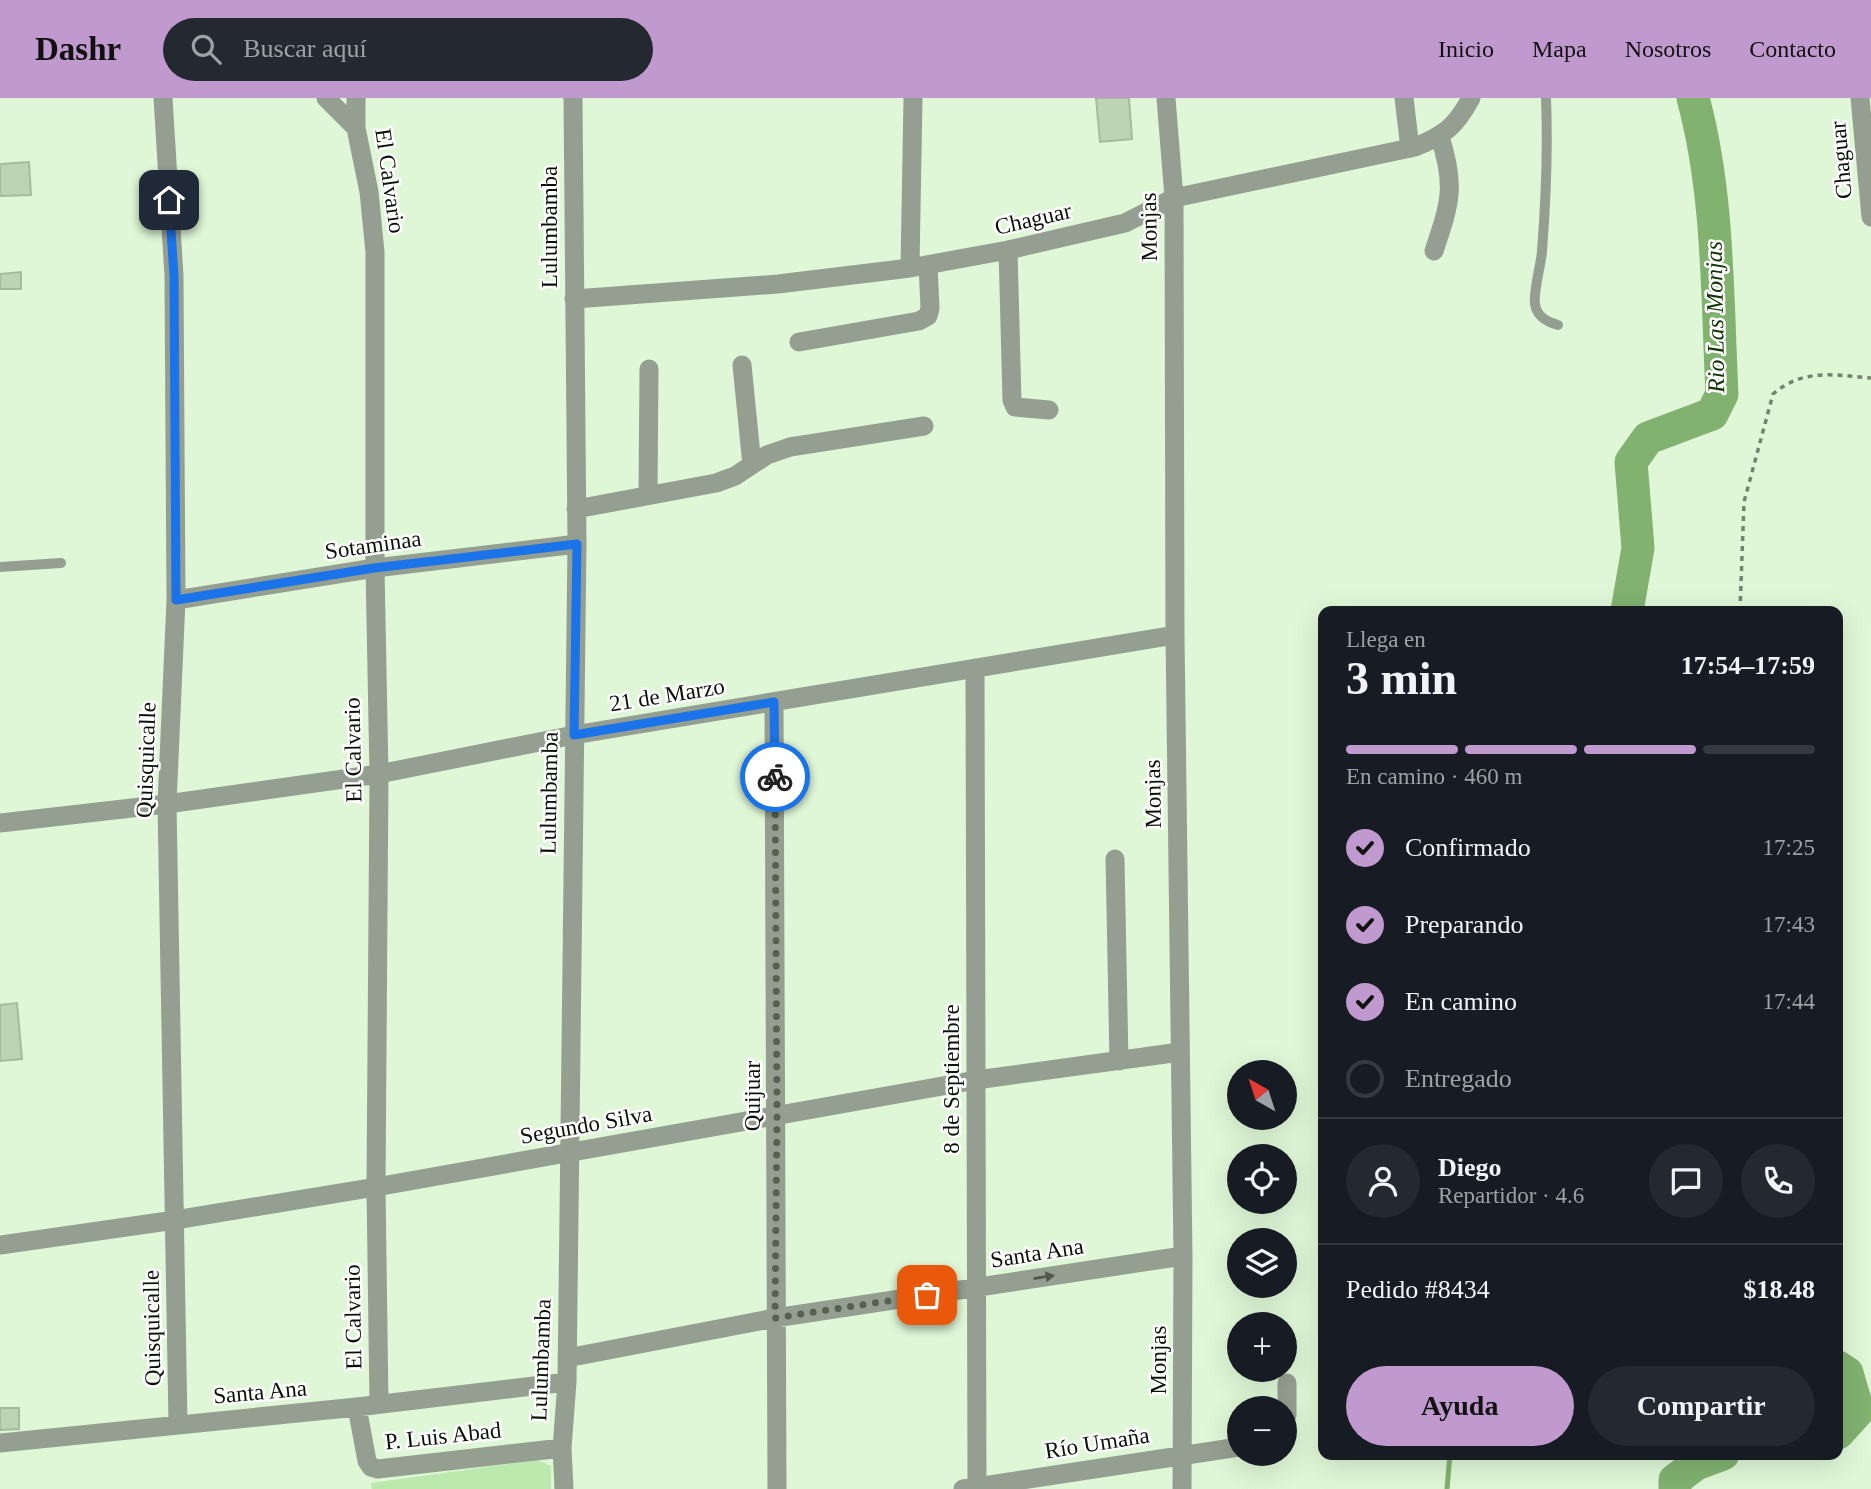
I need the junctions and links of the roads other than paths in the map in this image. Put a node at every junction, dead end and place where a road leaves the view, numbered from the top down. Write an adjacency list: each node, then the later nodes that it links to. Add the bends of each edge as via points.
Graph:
1 (163, 98): 33 (street, Quisquicalle, via 174,276)
2 (326, 98): 11 (street)
3 (356, 98): 11 (street, El Calvario)
4 (573, 98): 19 (street, Lulumbamba)
5 (913, 98): 18 (street)
6 (1166, 98): 14 (street, Monjas)
7 (1404, 98): 13 (street)
8 (1471, 98): 12 (street, Chaguar, via 1459,121)
9 (1546, 98): 20 (lane, via 1547,179 1534,303 1538,314)
10 (1860, 98): 15 (street, Chaguar)
11 (356, 128): 32 (street, El Calvario, via 375,252)
12 (1440, 137): 13 (street, Chaguar); 17 (street, via 1451,189)
13 (1410, 148): 14 (street, Chaguar)
14 (1174, 198): 16 (street, Chaguar, via 1125,223); 34 (street, Monjas)
15 (1871, 217)
16 (1007, 250): 18 (street, Chaguar); 24 (street, via 1012,400 1021,409)
17 (1434, 251)
18 (919, 266): 19 (street, Chaguar, via 778,284); 21 (street, via 928,316)
19 (574, 299): 28 (street, Lulumbamba)
20 (1558, 325)
21 (799, 342)
22 (742, 365): 26 (street)
23 (649, 369): 27 (street)
24 (1049, 410)
25 (923, 426): 26 (street, via 790,447)
26 (752, 465): 27 (street, via 716,483)
27 (648, 495): 28 (street)
28 (576, 509): 29 (street, Lulumbamba)
29 (577, 544): 32 (street, Sotaminaa); 37 (street, Lulumbamba)
30 (61, 563): 31 (lane)
31 (0, 567)
32 (374, 568): 33 (street, Sotaminaa); 38 (street, El Calvario)
33 (176, 600): 39 (street, Quisquicalle)
34 (1175, 635): 35 (street, 21 de Marzo); 42 (street, Monjas)
35 (975, 668): 36 (street, 21 de Marzo); 44 (street, 8 de Septiembre)
36 (774, 702): 37 (street, 21 de Marzo); 45 (street, Quijuar)
37 (574, 735): 38 (street, 21 de Marzo); 46 (street, Lulumbamba)
38 (379, 774): 39 (street, 21 de Marzo); 47 (street, El Calvario)
39 (167, 804): 40 (street, 21 de Marzo); 48 (street, Quisquicalle)
40 (0, 823)
41 (1115, 859): 43 (street)
42 (1181, 1052): 43 (street, Segundo Silva); 50 (street, Monjas)
43 (1119, 1061): 44 (street, Segundo Silva)
44 (976, 1080): 45 (street, Segundo Silva); 51 (street, 8 de Septiembre)
45 (777, 1116): 46 (street, Segundo Silva); 52 (street, Quijuar)
46 (570, 1153): 47 (street, Segundo Silva); 53 (street, Lulumbamba)
47 (376, 1187): 48 (street, Segundo Silva); 57 (street, El Calvario)
48 (175, 1220): 49 (street, Segundo Silva); 59 (street, Quisquicalle)
49 (0, 1245)
50 (1183, 1256): 51 (street, Santa Ana, one-way to 50); 63 (street, Monjas)
51 (977, 1287): 52 (street, Santa Ana); 64 (street, 8 de Septiembre)
52 (775, 1318): 53 (street, Santa Ana); 66 (street, Quijuar)
53 (567, 1358): 54 (street, Lulumbamba)
54 (567, 1382): 57 (street, Santa Ana); 61 (street, Lulumbamba)
55 (1287, 1383): 56 (street)
56 (1287, 1396)
57 (379, 1404): 58 (street, Santa Ana)
58 (357, 1408): 59 (street, Santa Ana); 61 (street, P. Luis Abad, via 367,1461 378,1469)
59 (178, 1424): 60 (street, Santa Ana)
60 (0, 1443)
61 (562, 1448): 65 (street, Lulumbamba)
62 (1227, 1449): 63 (street, Río Umaña)
63 (1183, 1455): 64 (street, Río Umaña); 67 (street, Monjas)
64 (973, 1488)
65 (564, 1489)
66 (777, 1489)
67 (1182, 1489)

